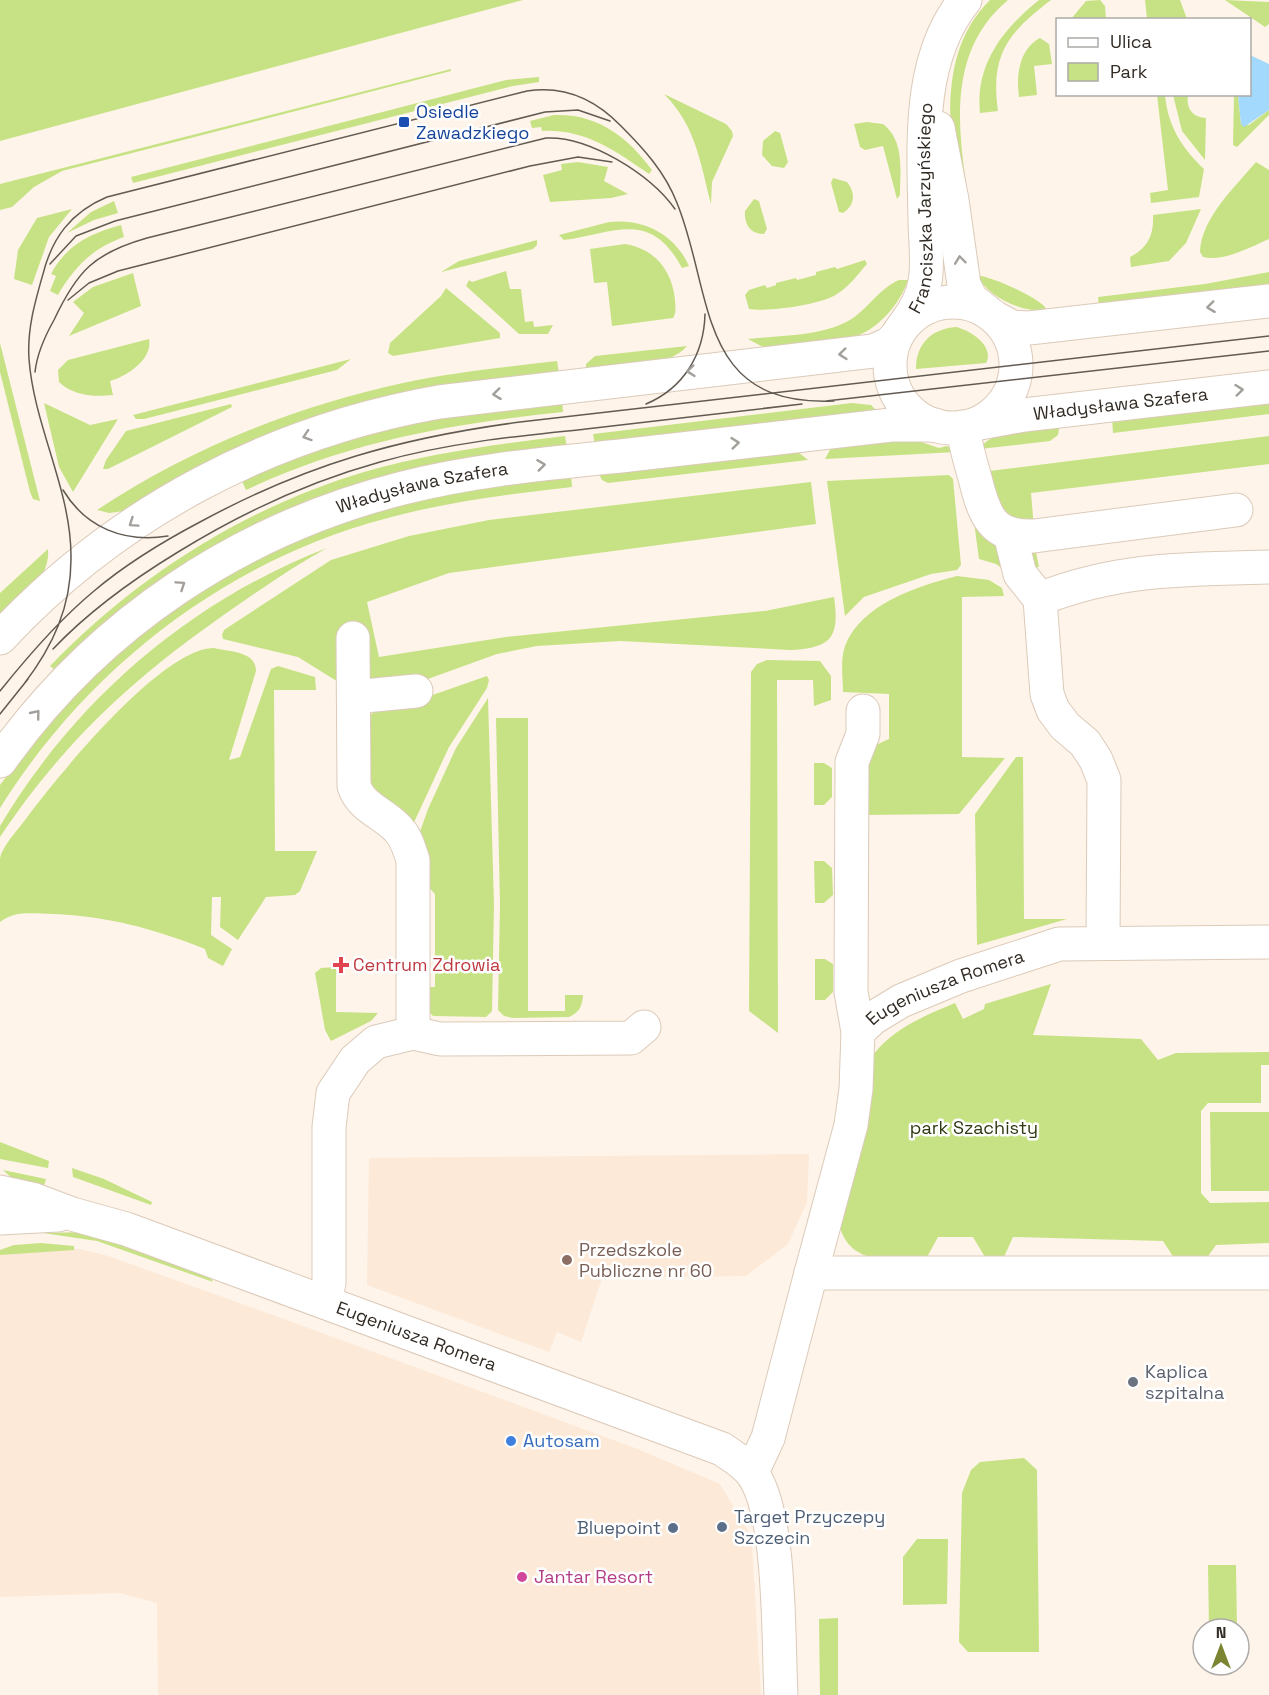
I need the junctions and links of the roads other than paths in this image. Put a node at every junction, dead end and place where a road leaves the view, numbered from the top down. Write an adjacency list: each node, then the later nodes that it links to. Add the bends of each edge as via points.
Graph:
1 (965, 0): 2 (street, Franciszka Jarzyńskiego, via 938,45)
2 (929, 91): 4 (street, Franciszka Jarzyńskiego, one-way to 2, via 971,299 964,285 950,187); 5 (street, Franciszka Jarzyńskiego, via 924,162 926,282 921,302)
3 (1269, 301): 4 (street, one-way to 4, via 1029,328 1012,327)
4 (991, 315): 5 (street, via 963,302 940,303 926,308); 7 (street, via 1013,345 1014,380 998,408)
5 (902, 329): 7 (street, via 890,362 897,393 915,415); 12 (street, one-way to 12, via 890,344 873,351 439,402 368,417 298,439 205,480 132,524 65,575)
6 (1269, 387): 7 (street, Władysława Szafera, one-way to 6)
7 (957, 425): 9 (street, via 983,510 996,526); 17 (street, Władysława Szafera, one-way to 7, via 60,686 153,604 247,545 328,510 404,488 505,470 891,425)
8 (1236, 510): 9 (street, via 1034,536)
9 (1010, 534): 11 (street, via 1020,574)
10 (1269, 567): 11 (street, via 1164,569 1110,576)
11 (1040, 599): 19 (street, via 1047,694 1053,710 1096,760 1104,780)
12 (0, 638)
13 (353, 638): 15 (street)
14 (416, 691): 15 (street)
15 (354, 697): 22 (street, via 357,795 397,828 407,840 413,860)
16 (863, 711): 21 (street, via 863,734 852,762 851,992)
17 (0, 760)
18 (1269, 942): 19 (street, Eugeniusza Romera)
19 (1103, 943): 21 (street, Eugeniusza Romera, via 1059,944 961,976 894,1005)
20 (644, 1027): 22 (street, via 631,1038 440,1039)
21 (858, 1032): 26 (street, Eugeniusza Romera, via 852,1125)
22 (412, 1033): 28 (street, via 376,1041 355,1060 333,1093 329,1127 329,1283)
23 (0, 1192): 24 (street, Eugeniusza Romera)
24 (72, 1214): 25 (street, Eugeniusza Romera); 28 (street, Eugeniusza Romera, via 117,1226)
25 (0, 1218)
26 (811, 1273): 27 (street); 29 (street, Eugeniusza Romera, via 768,1438)
27 (1269, 1273)
28 (325, 1302): 29 (street, Eugeniusza Romera, via 722,1449)
29 (752, 1472): 30 (street, Eugeniusza Romera, via 773,1532)
30 (781, 1695)

